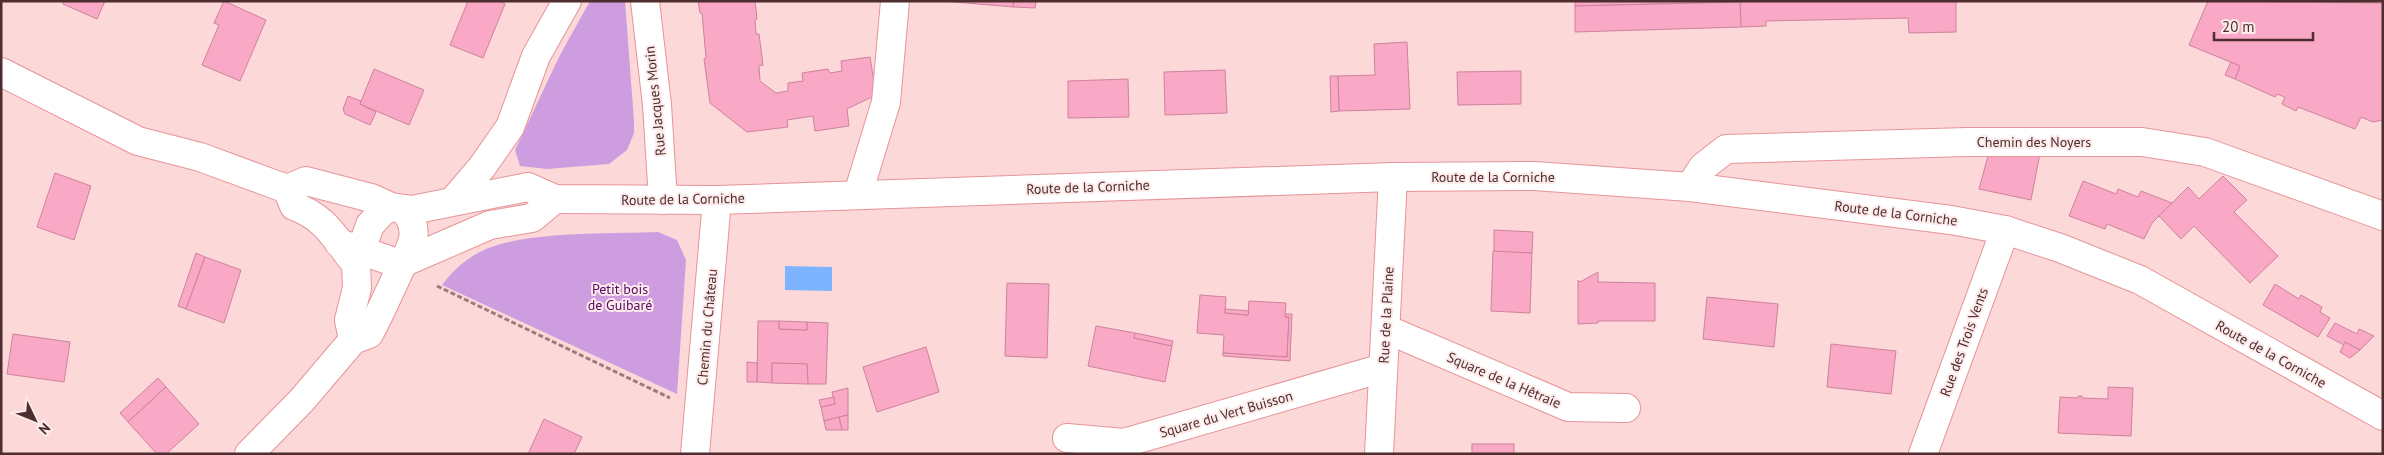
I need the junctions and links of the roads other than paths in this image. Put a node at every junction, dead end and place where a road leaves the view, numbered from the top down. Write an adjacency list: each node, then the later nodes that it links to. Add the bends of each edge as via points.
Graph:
1 (567, 1): 12 (street, via 536,56 510,127 482,167)
2 (645, 1): 10 (street, Rue Jacques Morin)
3 (894, 1): 8 (street, via 886,102)
4 (1, 72): 7 (street, via 138,140 200,157)
5 (1393, 177): 6 (street, Route de la Corniche, via 1534,176); 8 (street, Route de la Corniche); 18 (street, Rue de la Plaine)
6 (1690, 187): 14 (street, Chemin des Noyers, via 1704,167 1726,149 1967,142 2142,142 2206,152); 15 (street, Route de la Corniche, via 1951,220)
7 (288, 189): 13 (street, Route de la Corniche, via 306,181); 16 (street, via 294,206 321,220)
8 (858, 194): 11 (street, Route de la Corniche)
9 (555, 200): 10 (street, Route de la Corniche); 12 (street, Route de la Corniche, via 528,187); 17 (street, via 532,218 490,225)
10 (664, 200): 11 (street, Route de la Corniche)
11 (717, 200): 25 (street, Chemin du Château)
12 (452, 201): 13 (street, Route de la Corniche, via 412,210)
13 (388, 204): 16 (street); 17 (street, via 410,216 413,244)
14 (2383, 216)
15 (2005, 230): 22 (street, Route de la Corniche, via 2140,280); 27 (street, Rue des Trois Vents)
16 (352, 253): 17 (street, via 400,264); 19 (street, via 357,288 349,320)
17 (405, 262): 19 (street, via 369,334)
18 (1386, 329): 20 (street, Rue de la Plaine); 21 (street, Square de la Hêtraie, via 1568,407)
19 (353, 340): 24 (street, via 302,400)
20 (1383, 368): 23 (street, Square du Vert Buisson, via 1124,443); 26 (street, Rue de la Plaine)
21 (1626, 408)
22 (2383, 416)
23 (1067, 438)
24 (249, 454)
25 (695, 454)
26 (1379, 454)
27 (1923, 454)

